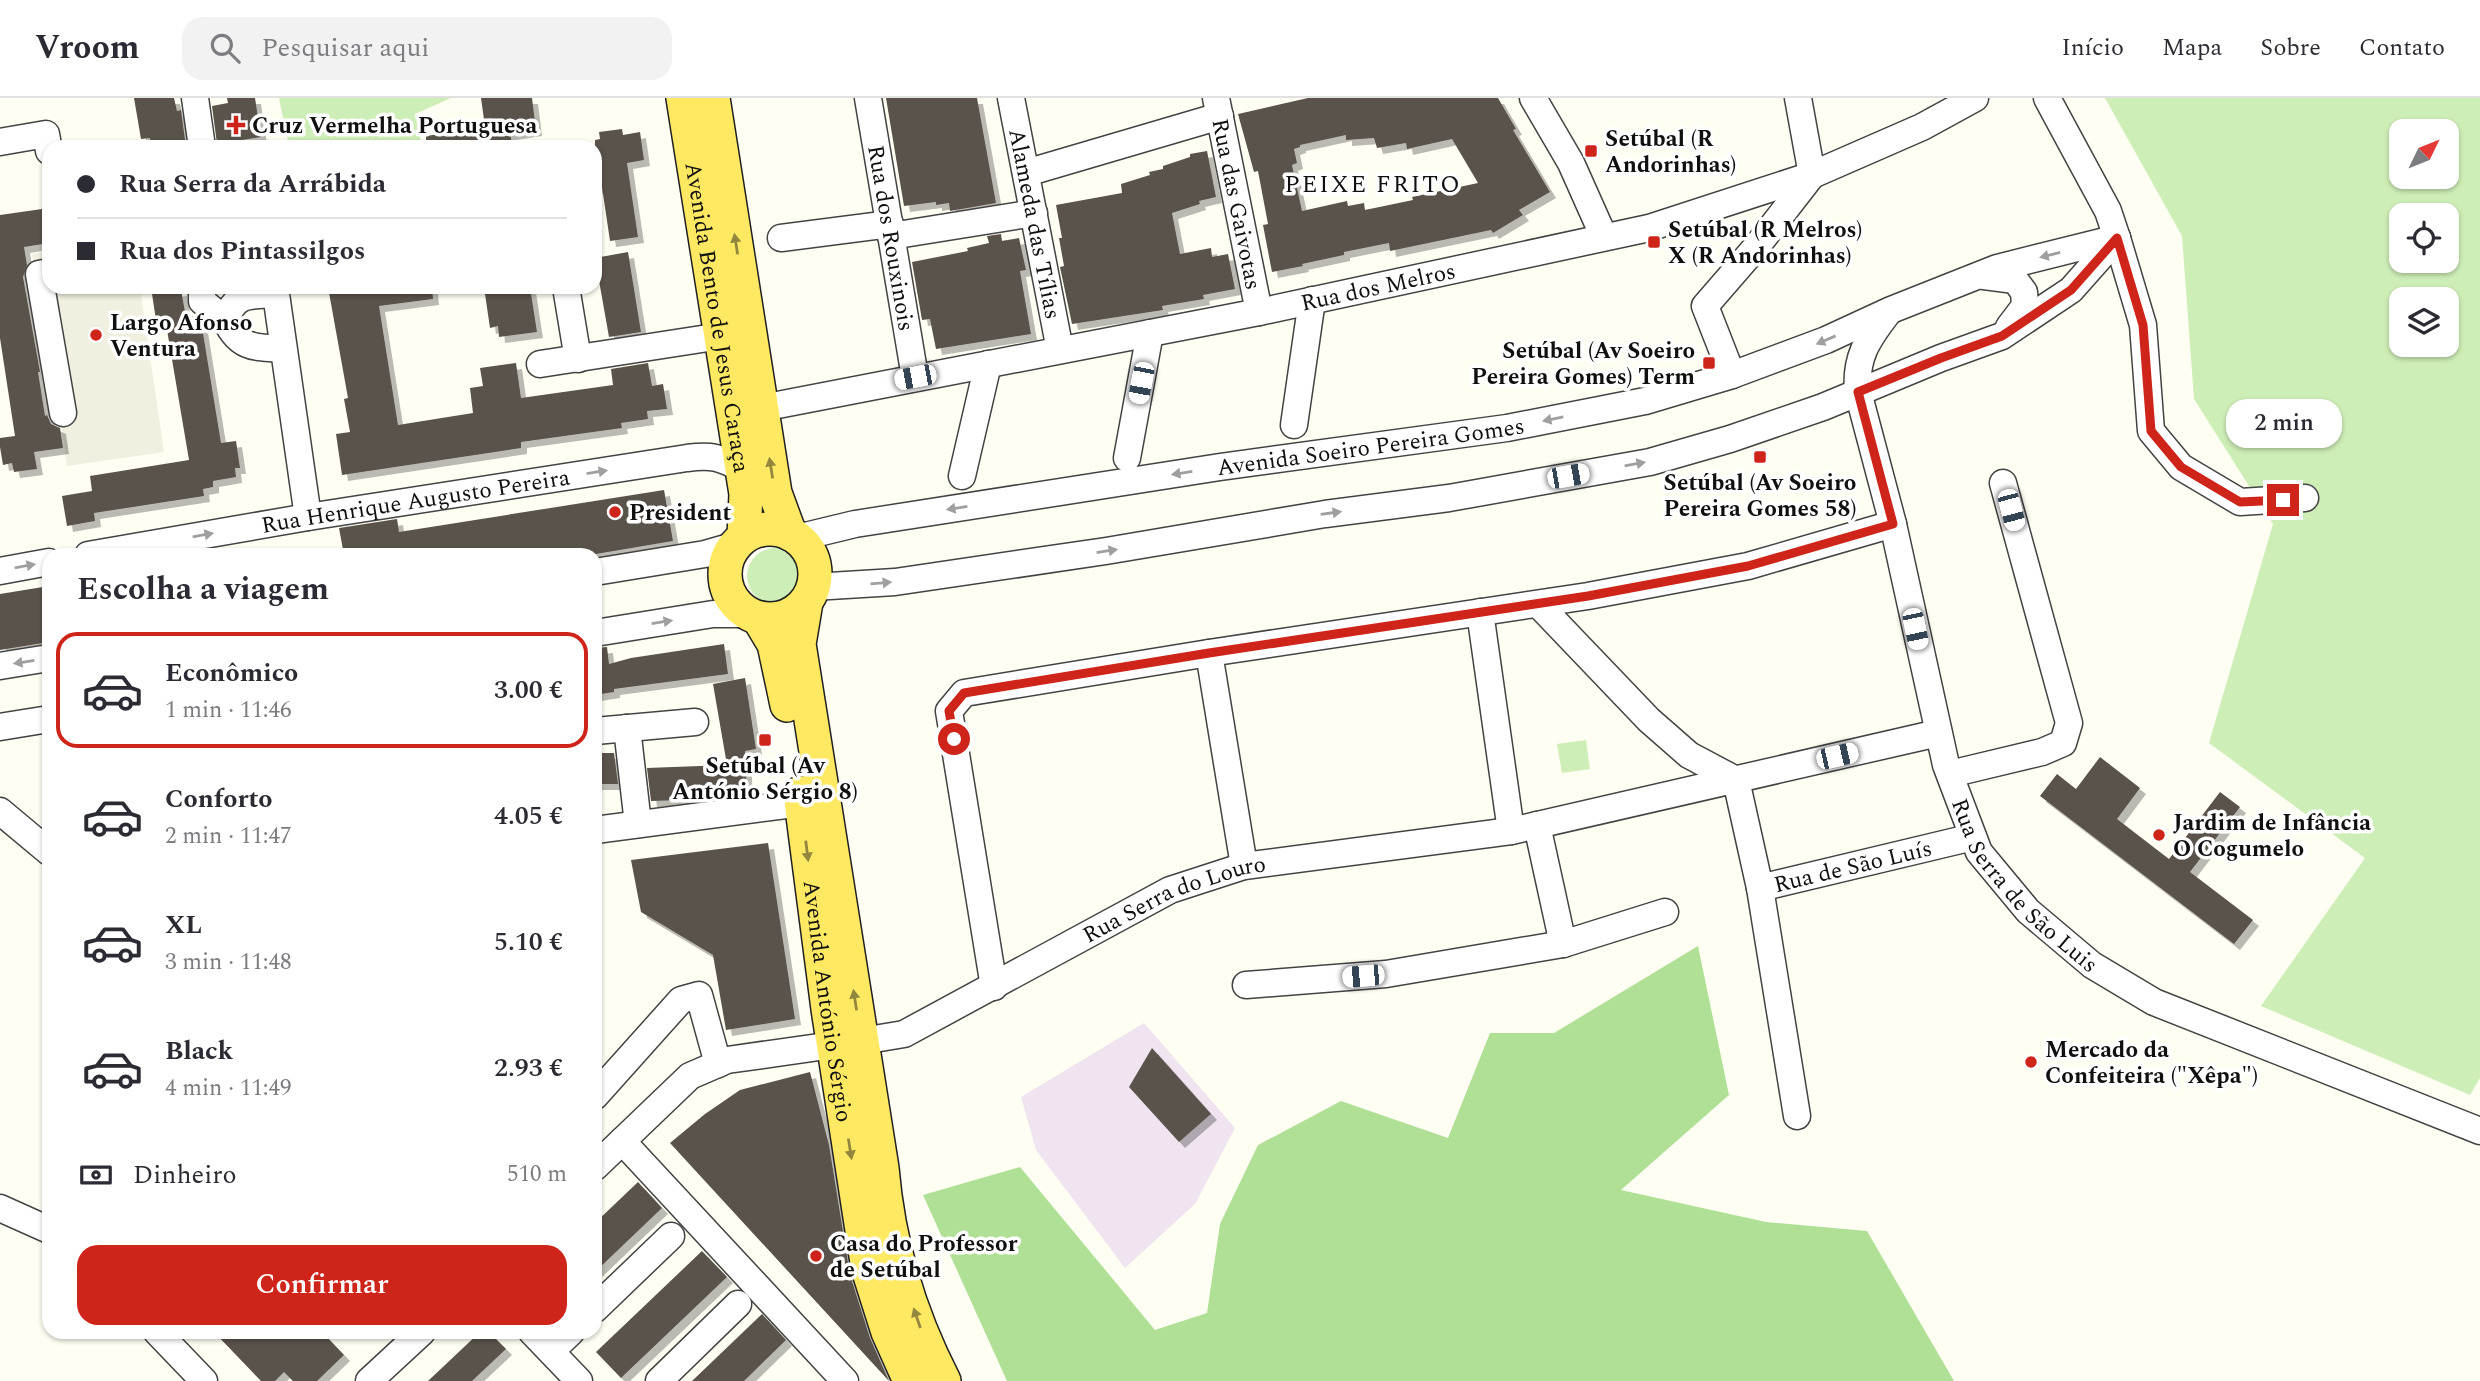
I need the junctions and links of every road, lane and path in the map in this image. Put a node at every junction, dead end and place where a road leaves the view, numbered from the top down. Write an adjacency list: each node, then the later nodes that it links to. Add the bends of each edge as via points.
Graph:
1 (195, 98): 11 (street)
2 (683, 98): 33 (main road, Avenida Bento de Jesus Caraça)
3 (713, 98): 42 (main road, Avenida Bento de Jesus Caraça, one-way to 3)
4 (868, 98): 17 (street, Rua dos Rouxinois)
5 (1011, 98): 14 (street, Alameda das Tílias)
6 (1533, 98): 18 (street, via 1571,163)
7 (1798, 98): 15 (street)
8 (1975, 98): 15 (street, Rua dos Melros, via 1922,127)
9 (2047, 98): 20 (street, via 2108,211)
10 (1218, 107): 14 (street); 29 (street, Rua das Gaivotas)
11 (201, 140)
12 (0, 142): 13 (street)
13 (42, 142)
14 (1026, 173): 16 (street, Alameda das Tílias)
15 (1812, 175): 18 (street, Rua dos Melros, via 1648,228); 39 (street, via 1705,306)
16 (1034, 213): 17 (street); 35 (street, Alameda das Tílias)
17 (890, 230): 19 (street); 40 (street, Rua dos Rouxinois)
18 (1604, 237): 27 (street, Rua dos Melros)
19 (781, 238)
20 (2117, 238): 22 (street, Avenida Soeiro Pereira Gomes, one-way to 22); 32 (street, via 2071,290); 49 (street, via 2143,325 2151,431 2181,467 2240,502)
21 (42, 273): 23 (street)
22 (1979, 275): 28 (street, Avenida Soeiro Pereira Gomes); 32 (street, Avenida Soeiro Pereira Gomes, via 2015,280 2024,292 2025,306)
23 (42, 291)
24 (42, 294): 43 (street)
25 (202, 294): 30 (street, via 202,301)
26 (567, 294): 36 (street)
27 (1312, 300): 29 (street, Rua dos Melros); 44 (street)
28 (1891, 310): 39 (street, Avenida Soeiro Pereira Gomes, one-way to 39); 41 (street, Rua Serra de São Luis, via 1869,337 1860,359)
29 (1259, 312): 31 (street, Rua dos Melros)
30 (226, 321): 34 (street, via 241,343); 34 (street, via 230,306 241,297 276,294)
31 (1150, 333): 35 (street, Rua dos Melros); 45 (street)
32 (2002, 336): 41 (street)
33 (721, 337): 36 (street); 46 (main road, Avenida Bento de Jesus Caraça)
34 (282, 349): 50 (street)
35 (1060, 350): 38 (street, Rua dos Melros)
36 (578, 359): 37 (street)
37 (540, 364)
38 (988, 364): 40 (street, Rua dos Melros); 47 (street)
39 (1732, 375): 52 (street, Avenida Soeiro Pereira Gomes, one-way to 52, via 1645,401 1507,428 1193,471)
40 (915, 377): 42 (street, Rua dos Melros)
41 (1858, 392): 51 (street, Rua Serra de São Luis); 58 (street, one-way to 41, via 1450,498 1650,462 1730,439)
42 (762, 408): 52 (main road, Avenida Bento de Jesus Caraça, one-way to 42, via 775,493)
43 (63, 413)
44 (1294, 425)
45 (1127, 458)
46 (742, 469): 50 (street, Rua Henrique Augusto Pereira, one-way to 46, via 687,458 710,456); 53 (main road, Avenida Bento de Jesus Caraça, via 746,494)
47 (962, 476)
48 (2003, 483): 72 (street, via 2069,723 2063,743)
49 (2305, 498)
50 (308, 517): 54 (street, Rua Henrique Augusto Pereira, one-way to 50)
51 (1893, 524): 59 (street, via 1748,566); 71 (street, Rua Serra de São Luis)
52 (794, 536): 53 (main road, Avenida Soeiro Pereira Gomes, via 766,529); 58 (main road, via 813,558)
53 (738, 541): 57 (street, Avenida Soeiro Pereira Gomes, via 705,554); 61 (main road, via 726,560 724,575 735,604)
54 (129, 548)
55 (42, 563): 56 (street, one-way to 55)
56 (0, 570)
57 (602, 571)
58 (810, 594): 61 (main road, via 793,614 776,619); 87 (main road, Avenida António Sérgio, one-way to 58, via 799,644)
59 (1539, 605): 60 (street); 73 (street, via 1648,720 1689,755)
60 (1480, 612): 63 (street); 77 (street)
61 (753, 616): 62 (street, one-way to 61, via 713,614); 74 (main road, Avenida António Sérgio, via 774,644 785,685)
62 (602, 632)
63 (1209, 653): 81 (street); 86 (street, via 964,693 949,711)
64 (42, 659): 65 (street, one-way to 65)
65 (0, 666)
66 (42, 721): 70 (street)
67 (695, 722): 68 (street)
68 (627, 728): 69 (street); 76 (street)
69 (602, 730)
70 (5, 731)
71 (1938, 733): 72 (street, Rua Serra de São Luis); 73 (street, Rua Serra do Louro)
72 (1950, 774): 79 (street, Rua Serra de São Luis)
73 (1736, 780): 77 (street, Rua Serra do Louro); 82 (street, Rua de São Luís)
74 (801, 803): 76 (street); 87 (main road, Avenida António Sérgio, one-way to 87)
75 (1, 810): 80 (street)
76 (638, 824): 78 (street)
77 (1524, 828): 81 (street, Rua Serra do Louro); 84 (street)
78 (602, 829)
79 (1973, 837): 82 (street, Rua de São Luís); 91 (street, Rua Serra de São Luis, via 1979,852 2028,911 2092,965 2154,1002)
80 (42, 846)
81 (1244, 866): 86 (street, Rua Serra do Louro, via 1170,890)
82 (1760, 888): 90 (street)
83 (1665, 912): 84 (street)
84 (1563, 944): 85 (street, via 1386,974)
85 (1246, 985)
86 (993, 987): 87 (street, Rua Serra do Louro, via 904,1034)
87 (848, 1043): 88 (street, Rua Serra do Louro); 108 (main road, Avenida António Sérgio, one-way to 108, via 868,1269); 109 (main road, Avenida António Sérgio, one-way to 87, via 906,1290 885,1208 882,1168)
88 (718, 1064): 89 (street, via 699,995 681,1000); 92 (street, Rua Serra do Louro, via 691,1076)
89 (602, 1088)
90 (1797, 1116)
91 (2480, 1131)
92 (606, 1149): 107 (street)
93 (0, 1208): 94 (street)
94 (42, 1227)
95 (671, 1236): 96 (street)
96 (602, 1302)
97 (738, 1304): 106 (street)
98 (164, 1339): 103 (street)
99 (414, 1339): 104 (street)
100 (539, 1339): 102 (street)
101 (564, 1339): 102 (street)
102 (551, 1352): 105 (street)
103 (204, 1381)
104 (369, 1381)
105 (579, 1381)
106 (659, 1381)
107 (845, 1381)
108 (909, 1381)
109 (944, 1381)

